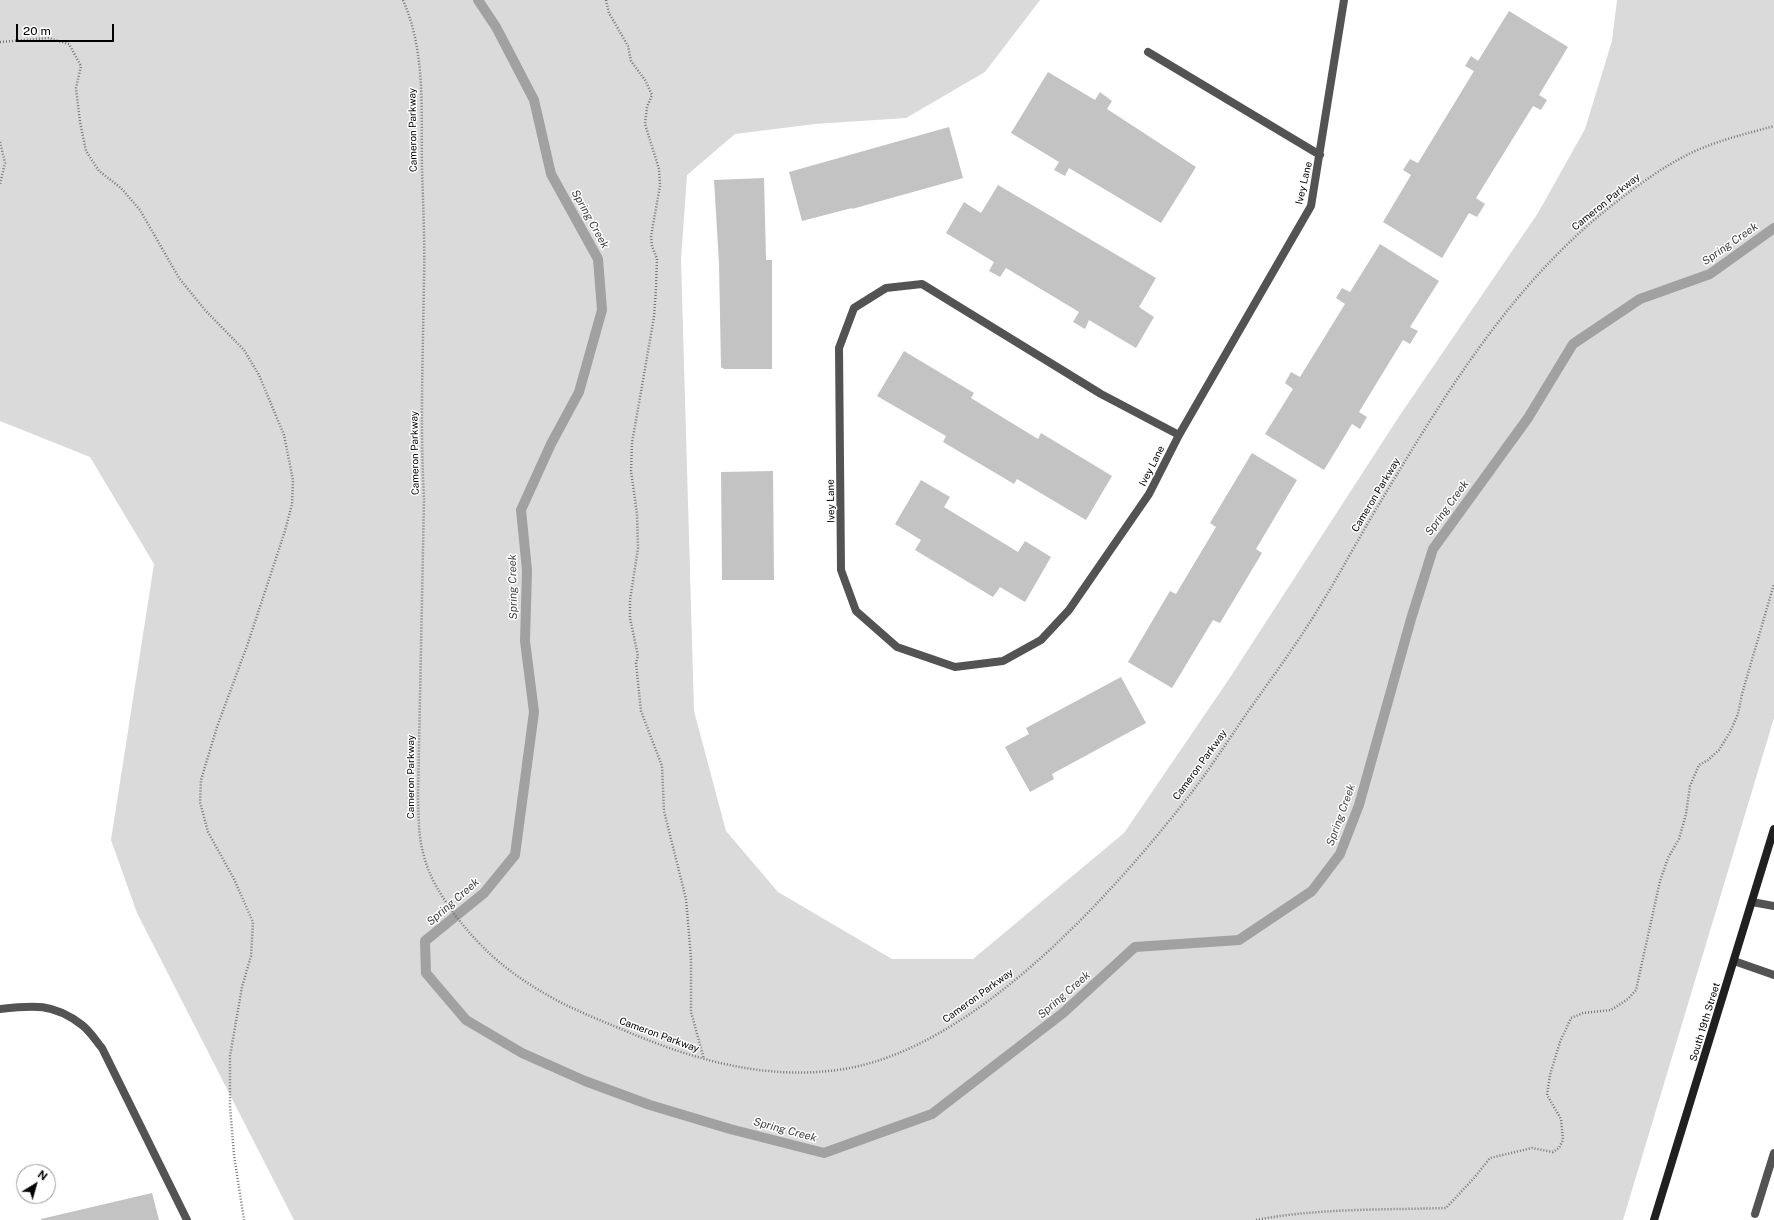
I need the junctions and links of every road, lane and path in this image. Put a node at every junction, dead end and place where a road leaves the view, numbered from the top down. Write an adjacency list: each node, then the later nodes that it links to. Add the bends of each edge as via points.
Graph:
1 (402, 0): 18 (path, Cameron Parkway, via 413,30 419,58 421,100 424,277 421,452 424,499 419,823 424,859 446,903 475,941 517,977 560,1002 650,1041)
2 (606, 0): 18 (path, via 608,13 628,46 631,61 652,94 645,124 659,169 660,186 651,236 657,260 654,317 632,443 631,471 637,514 638,548 630,600 630,618 638,656 636,663 640,711 662,766 664,811 686,899 691,951 691,1012)
3 (1344, 0): 8 (street, Ivey Lane)
4 (0, 42): 22 (path, via 48,38 69,44 81,66 76,88 86,151 99,171 121,188 140,210 179,278 205,310 244,350 259,375 284,435 292,480 292,504 268,586 217,727 201,780 200,802 208,832 234,879 252,922 251,956 242,987 230,1056 230,1106 234,1155)
5 (1148, 52): 8 (street)
6 (1774, 126): 18 (path, Cameron Parkway, via 1728,138 1696,150 1666,166 1637,185 1588,224 1533,278 1457,379 1381,500 1301,636 1193,790 1094,906 1027,969 975,1011 923,1043 881,1060 849,1069 796,1074 727,1066)
7 (0, 142): 9 (path, via 4,163)
8 (1320, 155): 10 (street, Ivey Lane, via 1311,206)
9 (0, 184)
10 (1180, 435): 10 (street, Ivey Lane, via 1149,494 1069,610 1041,640 1003,661 955,667 897,647 856,611 841,570 839,348 854,308 886,288 922,284 1101,394)
11 (1774, 584): 23 (path, via 1738,714 1719,750 1699,765 1690,786 1679,839 1668,858 1660,881 1636,990 1628,999 1611,1010 1583,1013 1571,1018 1560,1042 1550,1076 1548,1095 1561,1119 1563,1140 1559,1148 1552,1152 1532,1148 1490,1158 1446,1208 1361,1210 1282,1215)
12 (1774, 830): 13 (street, South 19th Street)
13 (1752, 902): 14 (street); 15 (street, South 19th Street)
14 (1774, 906)
15 (1734, 961): 16 (street); 24 (street, South 19th Street)
16 (1774, 975)
17 (0, 1009): 21 (street, via 30,1006 56,1009 83,1025 102,1048)
18 (704, 1059)
19 (1774, 1153): 20 (street)
20 (1755, 1214)
21 (187, 1220)
22 (244, 1220)
23 (1256, 1220)
24 (1654, 1220)

